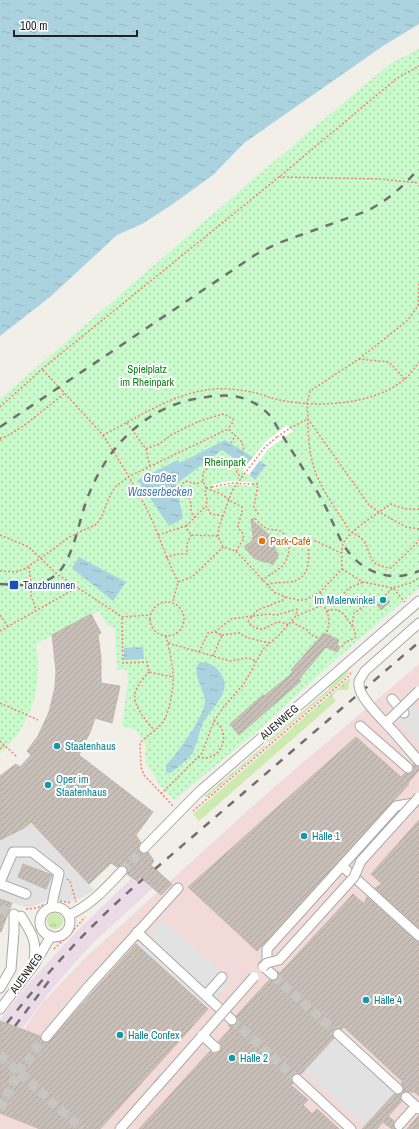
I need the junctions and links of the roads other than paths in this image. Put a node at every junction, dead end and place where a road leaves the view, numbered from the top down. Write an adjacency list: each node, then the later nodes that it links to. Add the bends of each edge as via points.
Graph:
1 (419, 601): 11 (street, AUENWEG, via 204,787)
2 (419, 623): 6 (street, bridge, via 365,671 359,681 359,689 364,698)
3 (419, 691): 6 (street, bridge)
4 (392, 699): 5 (street)
5 (404, 712)
6 (386, 723): 8 (street, bridge)
7 (360, 726): 9 (street)
8 (419, 761)
9 (408, 768)
10 (417, 799): 12 (street, bridge); 13 (street, via 396,806)
11 (144, 848)
12 (361, 860): 15 (street); 36 (street, bridge, via 354,877 279,960 267,963)
13 (342, 866): 15 (street); 27 (street, via 267,949)
14 (122, 872): 21 (street, via 95,898)
15 (354, 877): 25 (street); 27 (street, via 279,960)
16 (0, 883): 18 (street); 19 (street, via 13,852 32,852 59,873)
17 (178, 888): 23 (street)
18 (26, 894)
19 (52, 907): 21 (street, via 59,907); 22 (street, via 44,912)
20 (14, 914): 22 (street); 26 (street, via 29,929 36,947); 30 (street, via 11,969)
21 (68, 915): 24 (street, via 70,924 65,933 61,936)
22 (40, 921): 24 (street, via 43,931)
23 (137, 932): 31 (street); 37 (street)
24 (51, 936): 26 (street, AUENWEG)
25 (419, 936)
26 (34, 965): 32 (street, AUENWEG)
27 (265, 965): 28 (street); 33 (street)
28 (273, 975)
29 (222, 977): 31 (street)
30 (0, 988)
31 (206, 995): 33 (street)
32 (0, 1009)
33 (223, 1011): 34 (street); 36 (street)
34 (232, 1020)
35 (338, 1034): 41 (street)
36 (202, 1035): 38 (street, bridge); 40 (street, bridge); 45 (street)
37 (46, 1038)
38 (216, 1048)
39 (297, 1079): 46 (street)
40 (158, 1086)
41 (398, 1089)
42 (406, 1097): 43 (street)
43 (417, 1107): 44 (street)
44 (403, 1126)
45 (120, 1129)
46 (352, 1129)

